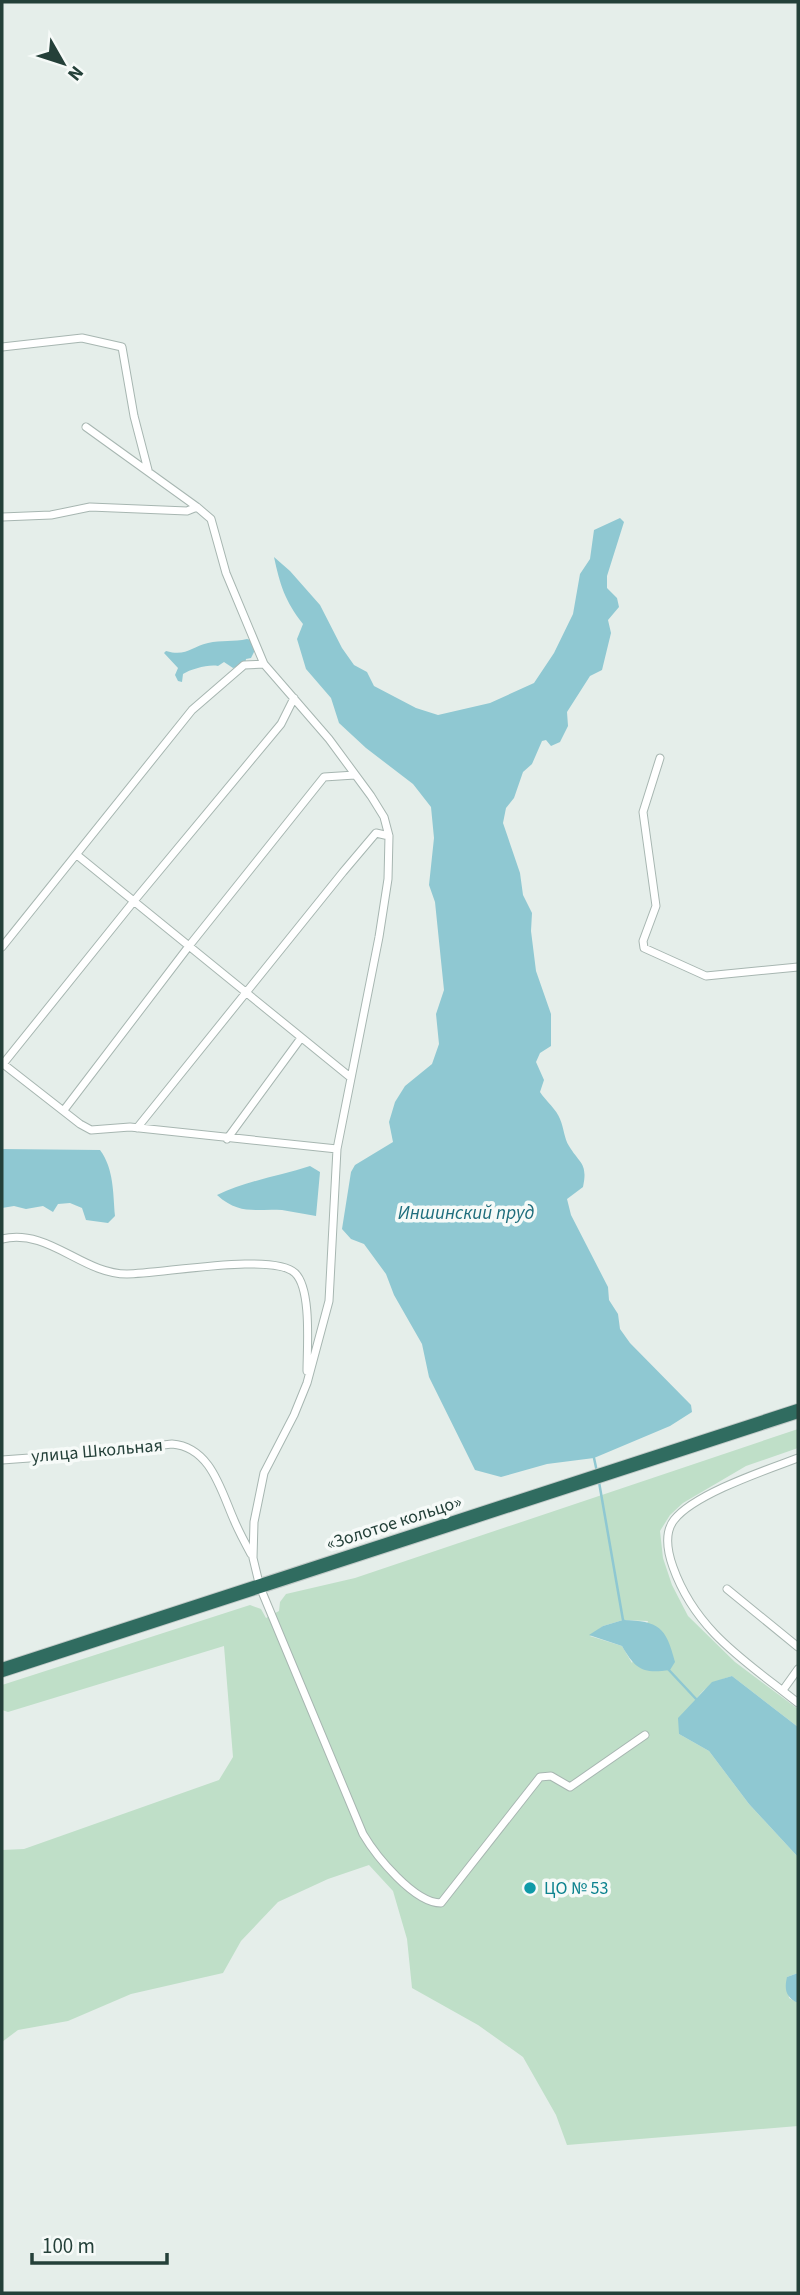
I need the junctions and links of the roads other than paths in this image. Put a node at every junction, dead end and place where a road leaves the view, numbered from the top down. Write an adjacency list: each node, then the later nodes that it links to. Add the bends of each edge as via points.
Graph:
1 (2, 347): 3 (street, via 82,338 122,347)
2 (86, 427): 3 (street)
3 (148, 470): 4 (street)
4 (197, 507): 5 (street, via 187,511 90,508); 6 (street, via 211,519 226,573)
5 (2, 517)
6 (264, 664): 7 (street); 11 (street, via 244,665 192,710)
7 (294, 698): 9 (street); 12 (street, via 281,724)
8 (660, 758): 15 (street, via 643,812 656,906 644,948 706,976)
9 (355, 775): 10 (street, via 384,817); 13 (street, via 324,777)
10 (389, 836): 16 (street, via 376,833); 19 (street, via 381,925)
11 (78, 855): 12 (street); 14 (street)
12 (134, 901): 13 (street); 18 (street)
13 (189, 946): 16 (street); 20 (street)
14 (2, 947)
15 (798, 967)
16 (246, 992): 17 (street); 21 (street)
17 (301, 1038): 19 (street); 22 (street)
18 (2, 1063): 20 (street)
19 (350, 1077): 23 (street)
20 (64, 1110): 21 (street, via 92,1130)
21 (137, 1128): 22 (street)
22 (227, 1139): 23 (street)
23 (337, 1149): 25 (street, via 329,1301)
24 (2, 1239): 25 (street, via 47,1243 118,1273 222,1265 287,1267 299,1277 305,1297)
25 (307, 1382): 29 (street, via 264,1473 254,1522)
26 (798, 1411): 30 (highway, «Золотое кольцо»)
27 (798, 1458): 35 (street, via 729,1485 684,1510 672,1523 668,1540 678,1582 696,1613 731,1650)
28 (2, 1460): 29 (street, улица Школьная, via 181,1446 199,1455 211,1469)
29 (253, 1558): 30 (street)
30 (260, 1587): 34 (highway, «Золотое кольцо»); 37 (street, via 363,1834 388,1869 433,1902 444,1902 540,1777 551,1776 570,1787)
31 (727, 1590): 32 (street)
32 (798, 1647)
33 (798, 1669): 35 (street)
34 (2, 1670)
35 (783, 1690): 36 (street)
36 (798, 1703)
37 (645, 1735)

